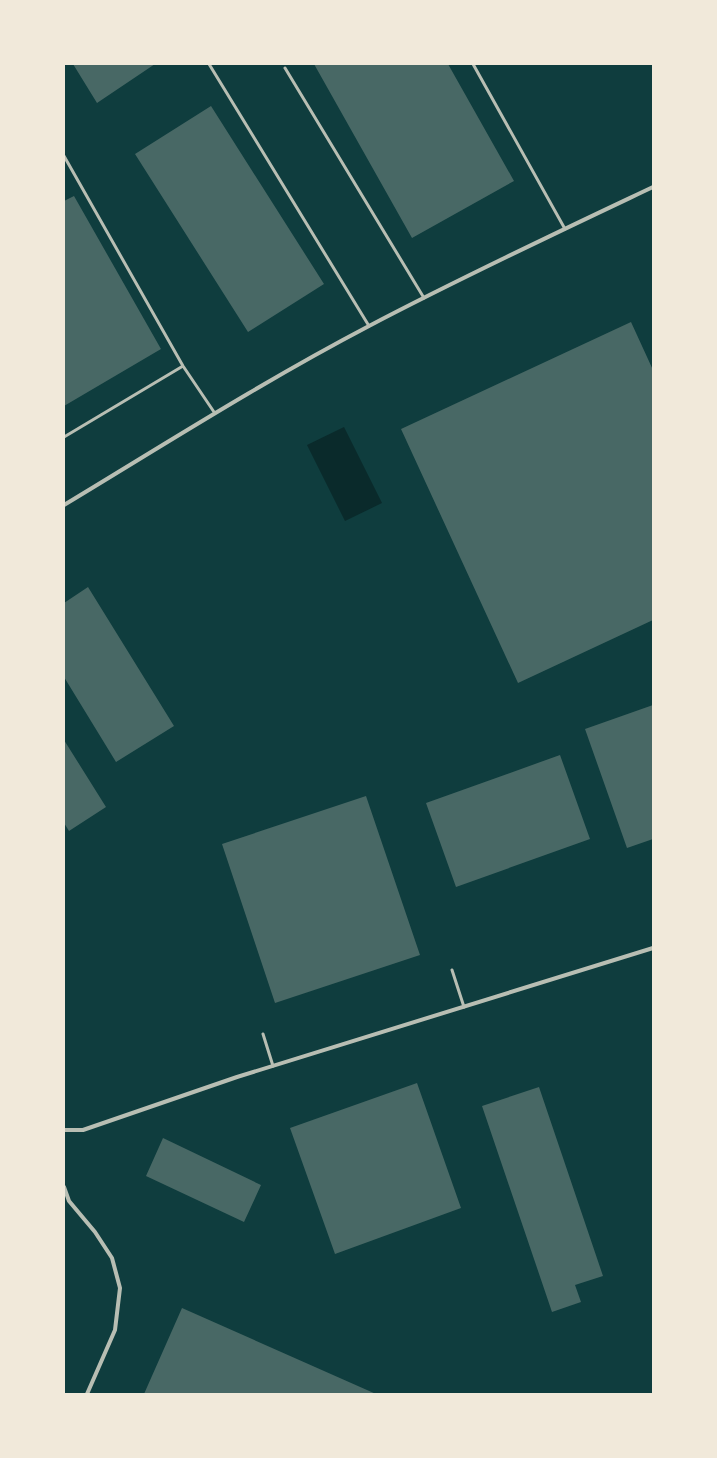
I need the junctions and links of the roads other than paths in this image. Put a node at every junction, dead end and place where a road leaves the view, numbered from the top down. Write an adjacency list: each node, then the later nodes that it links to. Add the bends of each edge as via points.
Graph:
1 (209, 64): 8 (lane)
2 (473, 64): 6 (lane)
3 (285, 68): 7 (lane)
4 (64, 156): 9 (lane)
5 (653, 187): 6 (street)
6 (565, 229): 7 (street)
7 (424, 298): 8 (street)
8 (369, 326): 10 (street)
9 (183, 366): 10 (lane); 11 (lane)
10 (214, 412): 12 (street)
11 (64, 437)
12 (64, 505)
13 (653, 948): 15 (street)
14 (452, 970): 15 (lane)
15 (464, 1007): 17 (street)
16 (263, 1034): 17 (lane)
17 (274, 1066): 18 (street, via 83,1130)
18 (64, 1130)
19 (64, 1187): 20 (street, via 69,1201 95,1232 112,1258 120,1288 115,1330)
20 (87, 1394)

